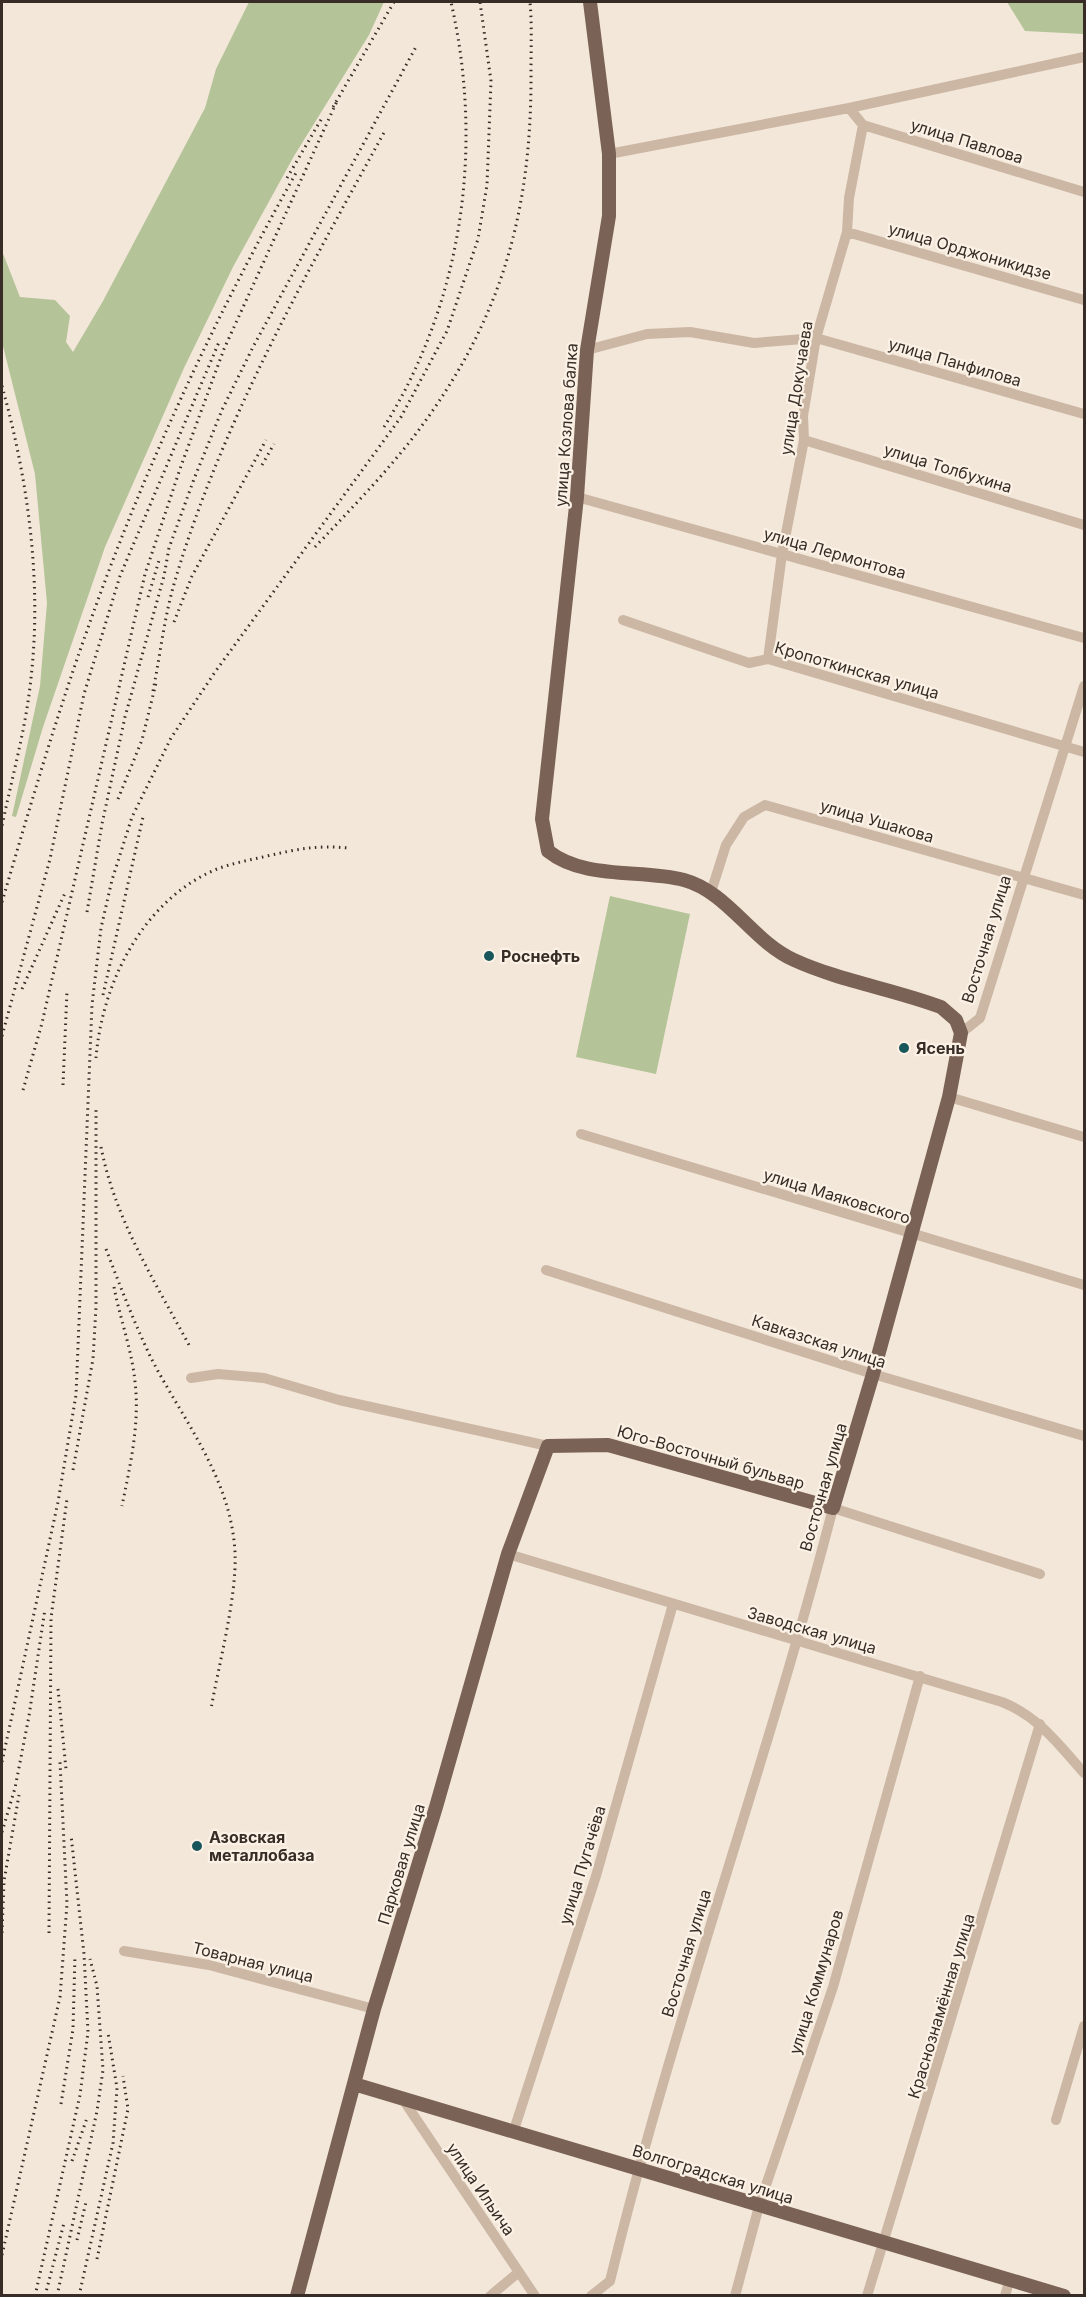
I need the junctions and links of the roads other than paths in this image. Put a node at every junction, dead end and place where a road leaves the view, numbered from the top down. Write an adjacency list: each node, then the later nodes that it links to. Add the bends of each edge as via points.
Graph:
1 (590, 2): 5 (main road, улица Козлова балка)
2 (1084, 57): 3 (street)
3 (849, 108): 4 (street); 5 (street)
4 (863, 125): 6 (street, улица Павлова); 7 (street, улица Докучаева, via 849,198)
5 (609, 154): 10 (main road, улица Козлова балка, via 607,239)
6 (1084, 192)
7 (847, 232): 8 (street, улица Орджоникидзе); 9 (street, улица Докучаева)
8 (1084, 300)
9 (816, 338): 10 (street, via 754,343 690,332 647,334); 11 (street, улица Панфилова); 12 (street, улица Докучаева, via 803,416)
10 (587, 350): 13 (main road, улица Козлова балка)
11 (1084, 414)
12 (804, 440): 14 (street, улица Толбухина); 15 (street, улица Докучаева)
13 (577, 497): 15 (street, улица Лермонтова); 23 (main road, улица Козлова балка, via 542,819 548,851 574,866 685,880)
14 (1084, 525)
15 (782, 554): 17 (street, улица Лермонтова); 18 (street, улица Докучаева)
16 (623, 620): 18 (street, Кропоткинская улица, via 749,663)
17 (1084, 638)
18 (768, 659): 20 (street, Кропоткинская улица)
19 (1084, 686): 20 (street, Восточная улица)
20 (1064, 746): 21 (street, Кропоткинская улица); 22 (street, Восточная улица)
21 (1084, 752)
22 (1022, 878): 23 (street, улица Ушакова, via 765,805 744,817 726,845); 24 (street, улица Ушакова); 25 (street, Восточная улица, via 980,1018)
23 (711, 892): 25 (main road, via 760,939 793,959 941,1007 956,1020)
24 (1084, 895)
25 (961, 1034): 26 (main road, Восточная улица)
26 (949, 1097): 28 (street); 29 (main road, Восточная улица)
27 (581, 1134): 29 (street, улица Маяковского)
28 (1084, 1137)
29 (910, 1234): 31 (street, улица Маяковского); 32 (main road, Восточная улица)
30 (546, 1270): 32 (street, Кавказская улица)
31 (1084, 1285)
32 (873, 1374): 34 (street, Кавказская улица); 36 (main road, Восточная улица)
33 (191, 1378): 35 (street, Юго-Восточный бульвар, via 218,1374 264,1378 339,1400)
34 (1084, 1436)
35 (548, 1446): 36 (main road, Юго-Восточный бульвар, via 608,1445); 37 (main road, Парковая улица)
36 (832, 1508): 38 (street, Юго-Восточный бульвар); 40 (street, Восточная улица)
37 (508, 1554): 39 (street, Заводская улица); 45 (main road, Парковая улица)
38 (1040, 1574)
39 (673, 1604): 40 (street, Заводская улица); 50 (street, улица Пугачёва, via 596,1876)
40 (798, 1642): 41 (street, Заводская улица); 51 (street, Восточная улица)
41 (920, 1676): 42 (street, Заводская улица, via 1021,1709); 52 (street, улица Коммунаров, via 833,1988)
42 (1040, 1724): 43 (street, Заводская улица); 53 (street, Краснознамённая улица)
43 (1084, 1773)
44 (124, 1951): 45 (street, Товарная улица, via 209,1965)
45 (374, 2009): 47 (main road, Парковая улица)
46 (1084, 2026): 49 (street)
47 (354, 2084): 48 (main road, Волгоградская улица); 56 (main road, Парковая улица)
48 (402, 2098): 50 (main road, Волгоградская улица); 54 (street, улица Ильича)
49 (1056, 2120)
50 (513, 2133): 51 (main road, Волгоградская улица)
51 (637, 2169): 52 (main road, Волгоградская улица); 59 (street, Восточная улица, via 610,2281)
52 (759, 2206): 53 (main road, Волгоградская улица); 60 (street, улица Коммунаров)
53 (884, 2241): 55 (main road, Волгоградская улица); 61 (street, Краснознамённая улица)
54 (519, 2272): 57 (street); 58 (street, улица Ильича)
55 (1010, 2278): 62 (street); 63 (main road, Волгоградская улица)
56 (297, 2295)
57 (490, 2295)
58 (535, 2295)
59 (591, 2295)
60 (735, 2295)
61 (867, 2295)
62 (1005, 2295)
63 (1064, 2295)

